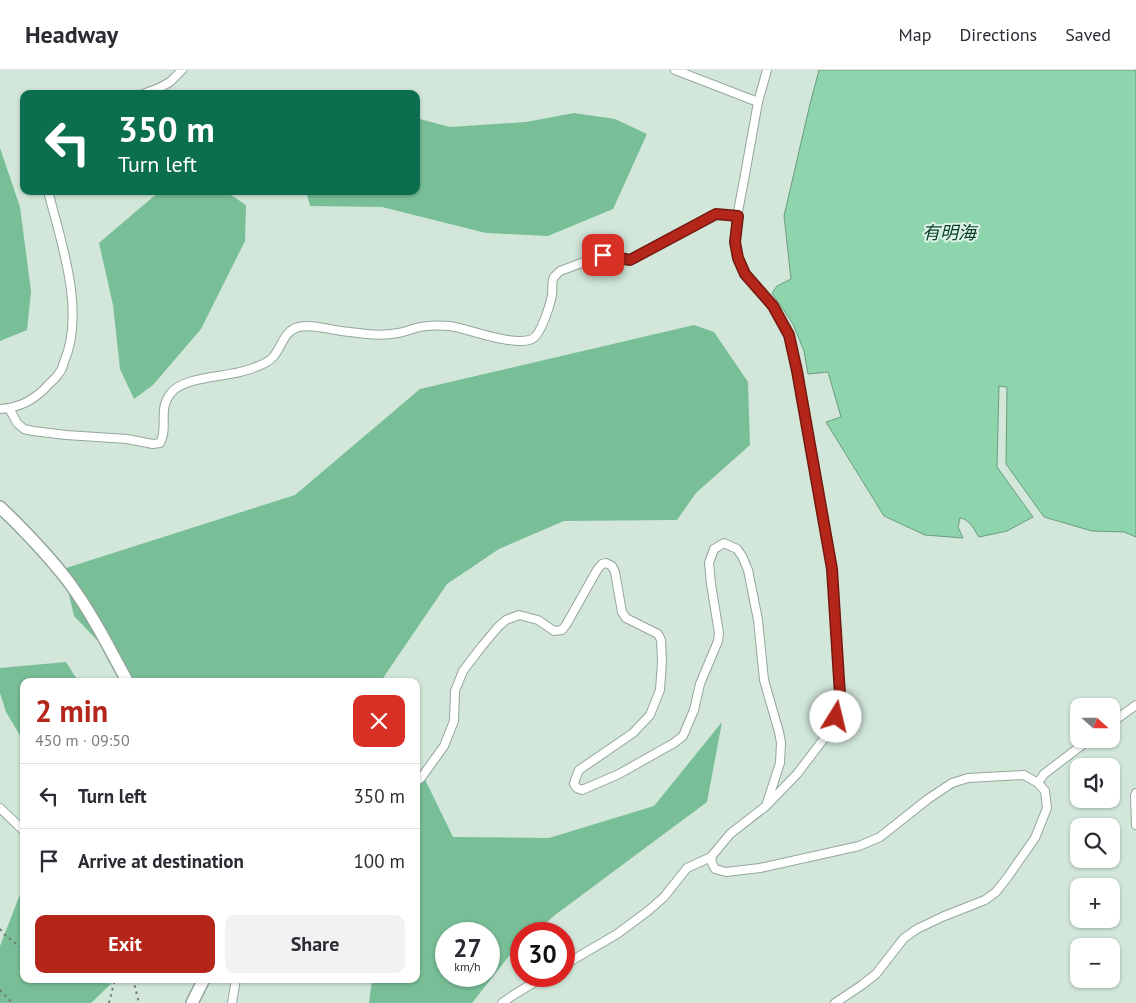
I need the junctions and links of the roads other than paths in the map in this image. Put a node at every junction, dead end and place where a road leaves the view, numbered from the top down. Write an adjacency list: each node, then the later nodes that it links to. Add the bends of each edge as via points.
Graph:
1 (182, 70): 4 (street, via 170,82)
2 (675, 70): 5 (street)
3 (767, 70): 5 (street)
4 (154, 90)
5 (758, 102): 7 (street)
6 (49, 195): 8 (street, via 68,268 73,308 69,351 60,372 42,392 25,403)
7 (738, 216): 8 (street, via 716,214 630,260 603,255 560,271 554,276 552,296 543,324 532,339 517,341 438,326 396,334 320,327 294,328 272,358 252,369 186,382 172,391 164,404 160,443 34,432 24,429); 17 (street, via 735,242 738,258 745,274 773,306 789,335 797,371 832,569 840,695 829,732 797,774)
8 (4, 408)
9 (0, 507): 10 (street, via 68,581)
10 (125, 678)
11 (1136, 705): 12 (street)
12 (1120, 717)
13 (1078, 748): 15 (street)
14 (420, 779): 17 (street, via 444,746 454,721 455,691 462,671 482,646 506,620 519,614 538,620 554,631 562,630 597,570 606,563 615,572 626,618 658,634 661,640 660,690 650,715 633,733 579,770 574,784 582,790 619,774 674,743 683,736 718,641 709,563 714,549 724,543 737,549 748,570 758,620 764,680 781,743 780,763)
15 (1038, 782): 21 (street, via 1024,775 968,778 952,783 880,837 858,846 760,868 726,872 715,869); 29 (street, via 1045,791 1047,808 1035,838 996,892 985,900 917,929 904,938 876,974)
16 (1136, 793): 19 (street)
17 (766, 806): 21 (street, via 730,834)
18 (0, 808): 20 (street)
19 (1136, 825)
20 (20, 827)
21 (711, 857): 22 (street, via 686,868 664,897 648,911)
22 (575, 959)
23 (202, 983): 26 (street)
24 (235, 983): 27 (street)
25 (527, 987): 28 (street)
26 (192, 1003)
27 (232, 1003)
28 (502, 1003)
29 (835, 1003)

